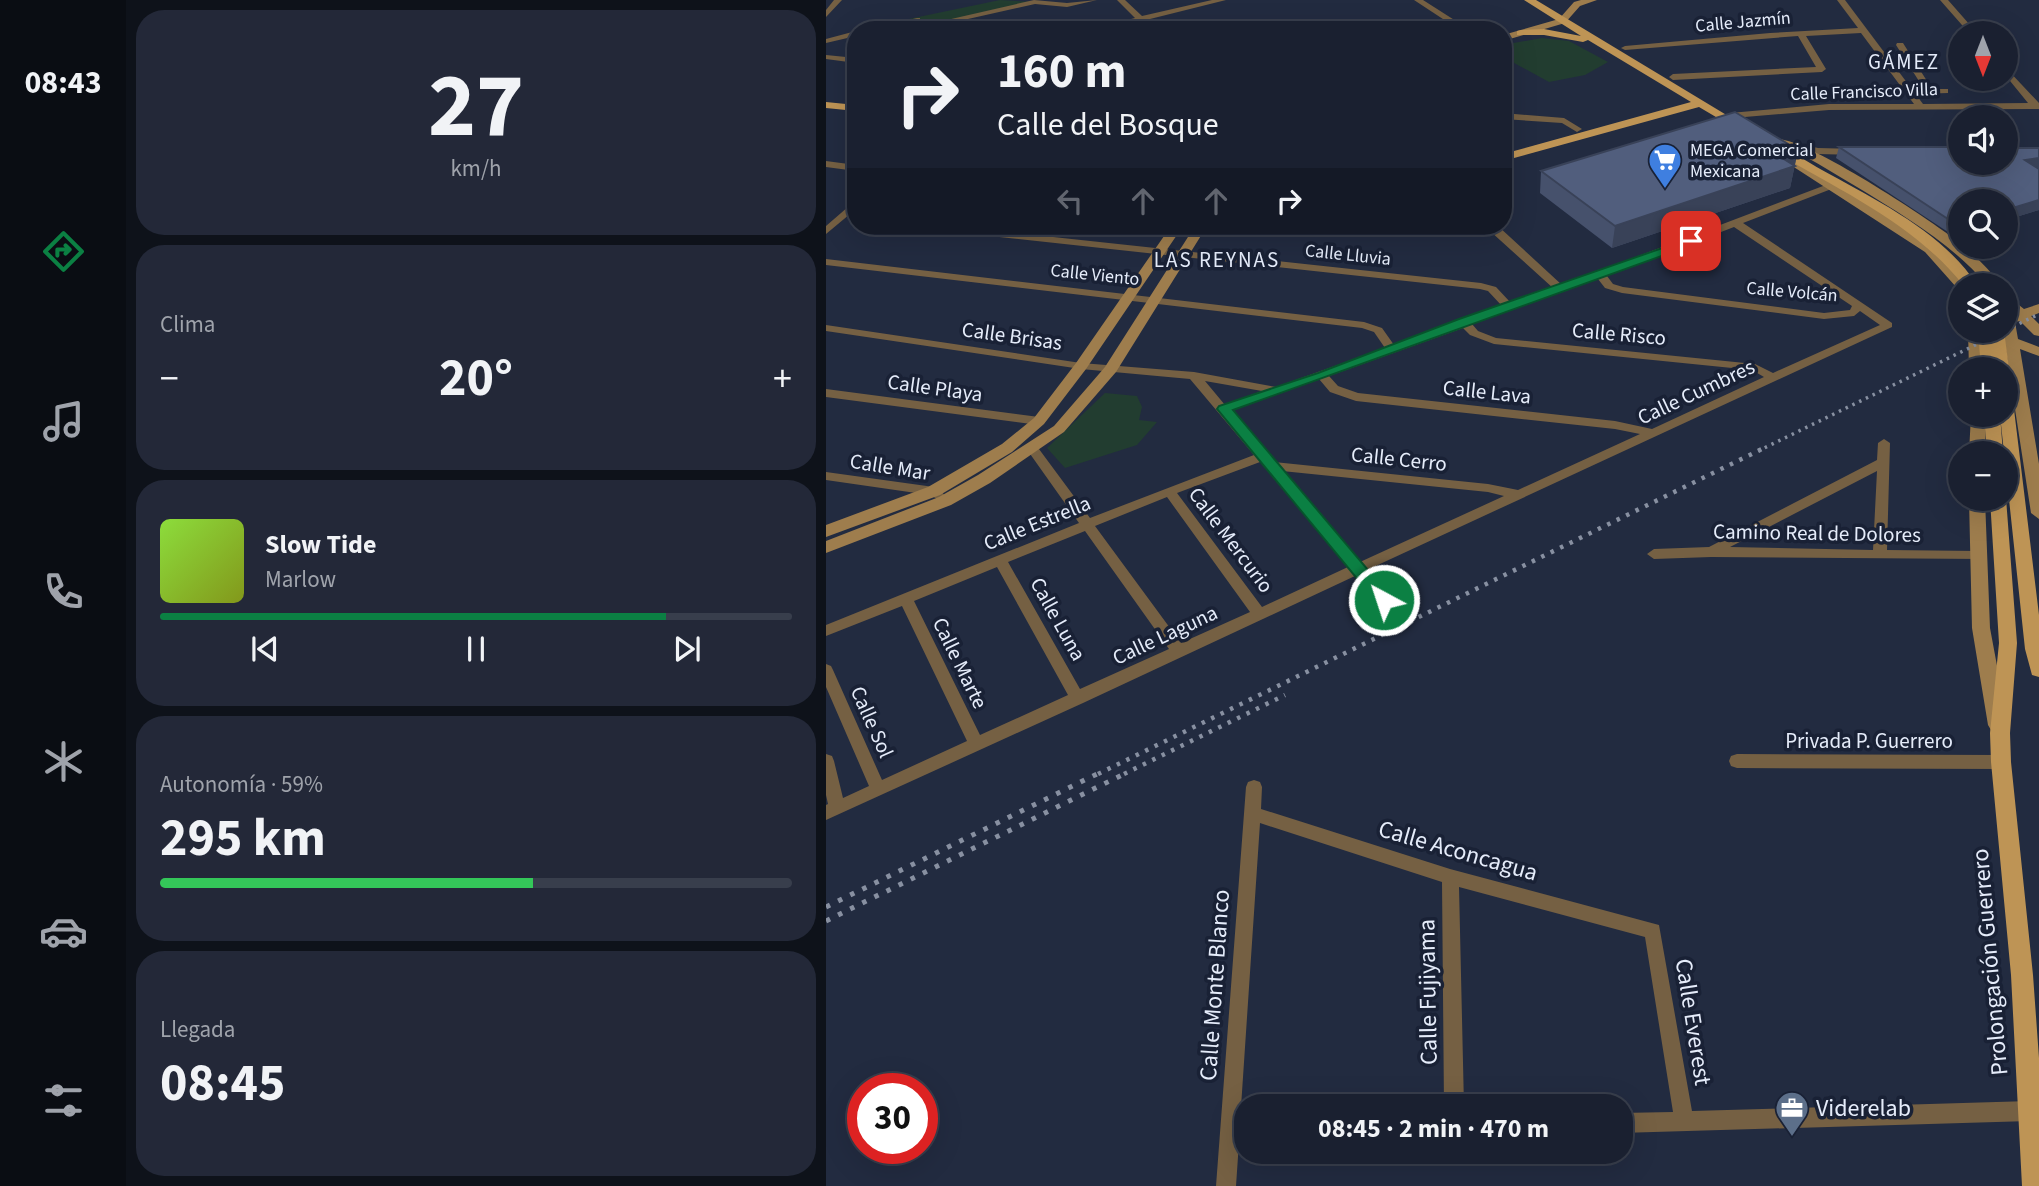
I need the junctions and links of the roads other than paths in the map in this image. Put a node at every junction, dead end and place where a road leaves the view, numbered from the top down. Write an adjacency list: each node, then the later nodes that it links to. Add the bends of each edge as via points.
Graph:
1 (838, 0): 14 (street)
2 (1007, 0): 17 (street)
3 (1093, 0): 13 (street, via 1067,5)
4 (1121, 0): 16 (street)
5 (1222, 0): 16 (street)
6 (1418, 0): 20 (street)
7 (1529, 0): 15 (main road)
8 (1544, 0): 15 (main road)
9 (1575, 0): 15 (main road)
10 (1592, 0): 15 (main road)
11 (1842, 0): 23 (street)
12 (1944, 0): 21 (street)
13 (1042, 2): 18 (street)
14 (826, 15)
15 (1561, 16): 22 (main road); 24 (main road); 30 (main road); 33 (main road)
16 (1140, 19): 19 (street)
17 (911, 21)
18 (948, 21)
19 (1131, 21)
20 (1452, 21)
21 (1962, 21)
22 (1512, 29)
23 (1864, 30): 25 (street, Calle Jazmín); 40 (street)
24 (1521, 33): 27 (main road); 30 (main road, via 1562,34)
25 (1800, 33): 33 (street, Calle Jazmín); 36 (street, via 1822,69)
26 (847, 35): 28 (street)
27 (1512, 36)
28 (826, 41)
29 (847, 43): 32 (street)
30 (1603, 45): 41 (main road)
31 (1900, 45): 38 (street)
32 (826, 47)
33 (1625, 48): 36 (main road)
34 (826, 57): 35 (street)
35 (847, 60)
36 (1673, 77): 47 (main road)
37 (2018, 85): 44 (street)
38 (1930, 92): 39 (street); 40 (street)
39 (1945, 92)
40 (1909, 93): 43 (street)
41 (1687, 96): 42 (main road); 49 (main road)
42 (1699, 103): 50 (main road); 55 (main road)
43 (1919, 104): 44 (street, Calle Francisco Villa); 47 (street, Calle Francisco Villa)
44 (2037, 106)
45 (826, 107): 46 (main road)
46 (847, 108)
47 (1733, 115): 50 (main road)
48 (1512, 117): 49 (street, via 1564,121)
49 (1577, 129): 53 (main road)
50 (1758, 134): 51 (main road); 58 (main road); 60 (main road)
51 (1779, 141): 52 (main road); 60 (main road)
52 (1796, 146): 54 (street); 76 (main road, via 1910,214)
53 (1512, 147)
54 (1869, 152)
55 (1512, 155)
56 (826, 164): 57 (street)
57 (847, 167)
58 (1831, 186): 64 (street); 73 (main road, via 1930,249)
59 (847, 211): 62 (street)
60 (1893, 214): 74 (main road); 75 (main road)
61 (826, 215): 62 (street)
62 (842, 216): 63 (street); 65 (street)
63 (847, 217)
64 (1737, 224): 77 (street); 82 (street)
65 (826, 231)
66 (1003, 235): 70 (street, Calle Lluvia)
67 (1171, 235): 70 (main road)
68 (1195, 235): 71 (main road)
69 (1501, 235): 78 (street)
70 (1158, 253): 71 (street, Calle Lluvia); 79 (main road)
71 (1181, 256): 80 (main road); 84 (street, Calle Lluvia, via 1481,286 1492,289)
72 (826, 262): 79 (street, Calle Viento)
73 (1953, 273)
74 (1961, 273)
75 (1973, 273)
76 (1982, 273)
77 (1600, 275): 78 (street); 82 (street, Calle Volcán, via 1609,286 1622,290 1825,316 1854,313)
78 (1560, 289): 84 (street)
79 (1129, 296): 80 (street, Calle Viento); 97 (main road)
80 (1154, 299): 92 (street, Calle Viento, via 1364,325 1378,330); 98 (main road)
81 (2018, 300): 83 (main road)
82 (1858, 306): 102 (street, Calle Cumbres, via 1888,325)
83 (2039, 306): 85 (main road)
84 (1508, 307): 86 (street)
85 (2018, 315)
86 (1464, 322): 92 (street); 102 (street, Calle Risco, via 1474,333 1494,341 1755,366)
87 (2018, 324): 89 (main road)
88 (826, 328): 97 (street, Calle Brisas)
89 (2039, 334): 91 (main road)
90 (1976, 343): 93 (main road)
91 (2026, 346)
92 (1391, 349): 100 (street)
93 (1976, 354): 94 (main road)
94 (2005, 357)
95 (2018, 358): 96 (main road)
96 (2039, 362)
97 (1081, 366): 98 (street, Calle Brisas); 106 (main road)
98 (1111, 369): 99 (street, Calle Brisas); 110 (main road, via 1059,429)
99 (1194, 376): 103 (street, Calle Brisas); 105 (street)
100 (1323, 376): 103 (street); 108 (street, Calle Lava, via 1334,389 1356,397)
101 (2018, 377): 119 (main road)
102 (1773, 378): 108 (street, Calle Cumbres)
103 (1277, 390): 105 (street)
104 (826, 393): 106 (street, Calle Playa)
105 (1224, 409): 111 (street)
106 (1039, 421): 116 (main road)
107 (2009, 427): 135 (main road)
108 (1654, 433): 115 (street, Calle Cumbres)
109 (1884, 443): 112 (street)
110 (1032, 448): 116 (main road); 120 (street)
111 (1268, 461): 114 (street, Calle Estrella); 115 (street, Calle Cerro); 128 (street)
112 (1883, 462): 123 (street); 125 (street)
113 (826, 476): 116 (street, Calle Mar)
114 (1169, 491): 120 (street, Calle Estrella); 131 (street, Calle Mercurio)
115 (1521, 495): 128 (street, Calle Laguna)
116 (940, 496): 121 (main road); 122 (main road)
117 (1977, 511): 126 (main road)
118 (1999, 511): 137 (main road, Prolongación Guerrero, via 2008,643)
119 (2039, 513)
120 (1088, 525): 127 (street, Calle Estrella); 133 (street)
121 (826, 531)
122 (826, 547)
123 (1711, 552): 124 (street, Camino Real de Dolores); 125 (street, Camino Real de Dolores)
124 (1654, 554)
125 (1880, 554): 126 (street, Camino Real de Dolores)
126 (1979, 556): 137 (main road, via 1981,628)
127 (1001, 561): 129 (street, Calle Estrella); 136 (street, Calle Luna)
128 (1359, 569): 130 (street); 131 (street, Calle Laguna)
129 (905, 600): 132 (street, Calle Estrella); 138 (street, Calle Marte)
130 (1384, 600)
131 (1260, 615): 133 (street, Calle Laguna)
132 (826, 631)
133 (1179, 652): 136 (street, Calle Laguna)
134 (826, 670): 143 (street, Calle Sol)
135 (2039, 670)
136 (1078, 699): 138 (street, Calle Laguna)
137 (2000, 733): 141 (main road, Prolongación Guerrero)
138 (977, 745): 143 (street, Calle Laguna)
139 (826, 761): 144 (street)
140 (1737, 761): 141 (street, Privada P. Guerrero)
141 (2001, 762): 150 (main road, Prolongación Guerrero)
142 (1254, 787): 145 (street, Calle Monte Blanco)
143 (879, 790): 144 (street, Calle Laguna)
144 (832, 810)
145 (1252, 813): 146 (street, Calle Aconcagua); 148 (street, Calle Monte Blanco)
146 (1450, 877): 147 (street, Calle Aconcagua); 149 (street, Calle Fujiyama)
147 (1653, 931): 151 (street, Calle Everest)
148 (1240, 1094)
149 (1454, 1094)
150 (2030, 1111): 151 (street); 155 (main road, Prolongación Guerrero)
151 (1684, 1121): 152 (street)
152 (1633, 1123)
153 (1234, 1150): 154 (street, Calle Monte Blanco)
154 (1226, 1186)
155 (2035, 1186)

